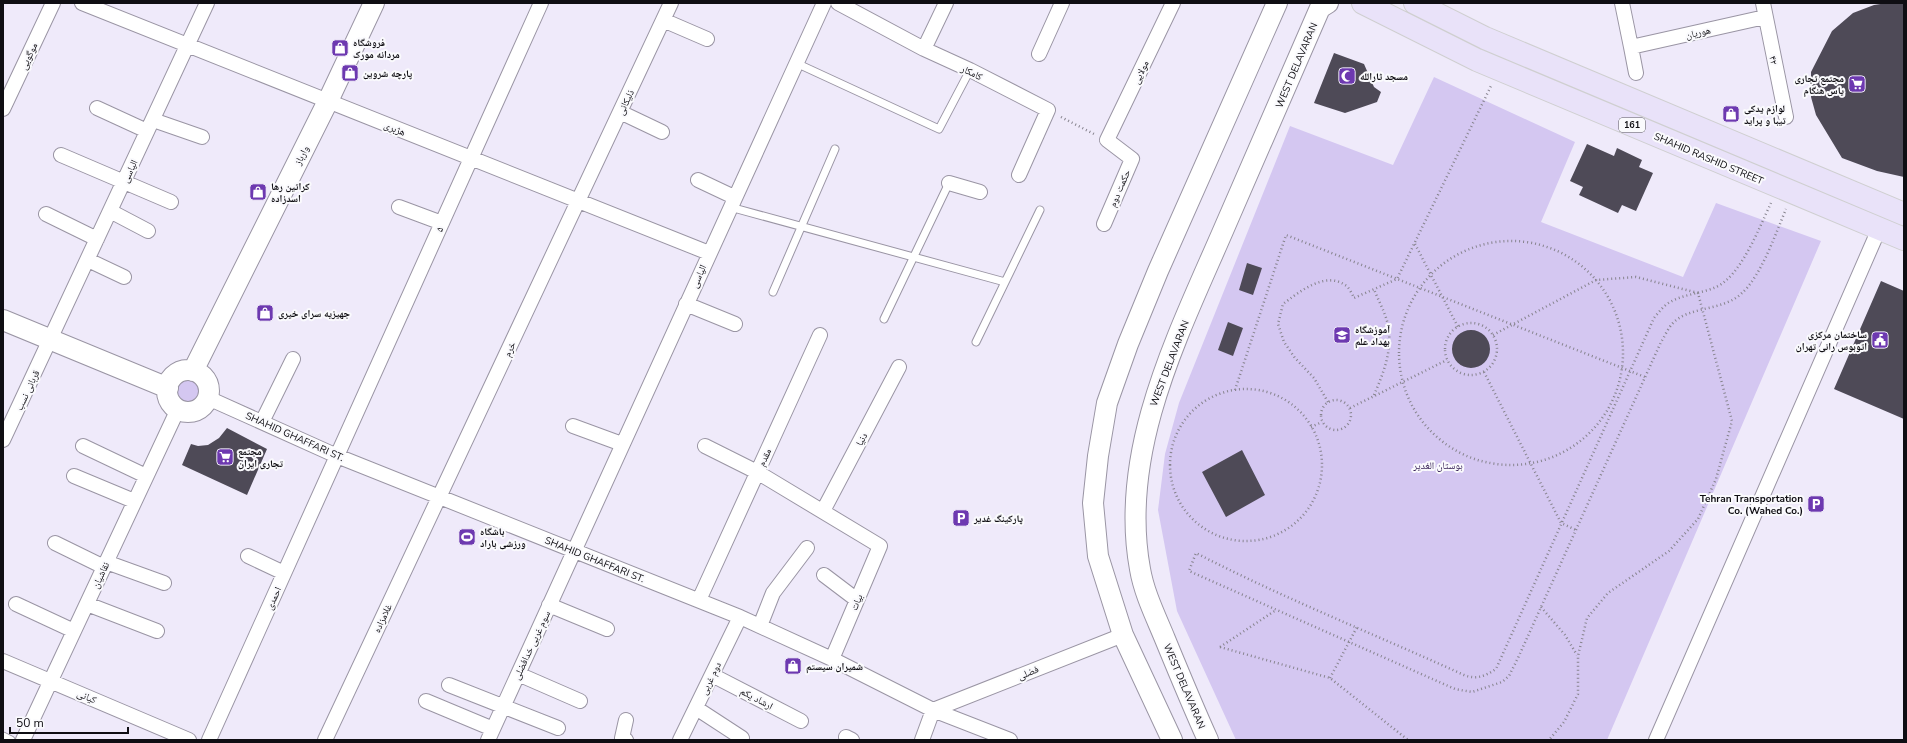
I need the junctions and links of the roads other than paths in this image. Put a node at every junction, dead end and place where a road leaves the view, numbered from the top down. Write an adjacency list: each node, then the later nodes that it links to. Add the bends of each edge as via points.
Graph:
1 (53, 3): 29 (street, موگویی)
2 (82, 3): 20 (street, هژبری)
3 (207, 3): 20 (street, الیاسی)
4 (374, 3): 27 (main road, وارباز)
5 (541, 3): 38 (street, ۵)
6 (671, 3): 18 (street, ذلیکانی)
7 (824, 3): 24 (street, الیاسی)
8 (838, 3): 22 (street, کامکار)
9 (946, 3): 22 (street)
10 (1062, 3): 23 (street)
11 (1173, 3): 35 (street, مولایی)
12 (1277, 3): 110 (main road, via 1158,271 1107,403 1093,503 1098,556)
13 (1328, 3): 139 (main road, WEST DELAVARAN, via 1320,8 1173,351 1149,417 1140,470 1135,517 1140,570 1152,608)
14 (1363, 3): 55 (main road, SHAHID RASHID STREET / 161, via 1499,69)
15 (1415, 3): 51 (main road, 161, via 1486,38)
16 (1622, 3): 21 (street)
17 (1764, 10): 21 (street, هوریان); 31 (street, ۴۲)
18 (663, 20): 19 (street); 30 (street, ذلیکانی)
19 (707, 39)
20 (188, 45): 27 (street, هژبری); 32 (street, الیاسی)
21 (1631, 47): 26 (street)
22 (924, 49): 25 (street, کامکار)
23 (1039, 54)
24 (796, 63): 25 (lane, via 939,129); 46 (street, الیاسی)
25 (970, 70): 39 (street, کامکار, via 1048,110)
26 (1636, 73)
27 (328, 101): 38 (street, هژبری); 74 (main road, وارباز)
28 (97, 108): 32 (street)
29 (3, 109)
30 (620, 112): 33 (street); 44 (street, ذلیکانی)
31 (1786, 117)
32 (150, 126): 34 (street); 41 (street, الیاسی)
33 (662, 132)
34 (202, 137)
35 (1107, 140): 53 (street, حکمت دوم, via 1132,159)
36 (835, 149): 54 (lane)
37 (61, 155): 41 (street)
38 (471, 158): 44 (street, هژبری); 52 (street, ۵)
39 (1019, 175)
40 (698, 180): 46 (street)
41 (124, 182): 45 (street); 49 (street, الیاسی)
42 (949, 183): 43 (street); 60 (lane)
43 (980, 192)
44 (579, 201): 59 (street, هژبری); 88 (street, خرم)
45 (170, 202)
46 (732, 202): 54 (lane); 59 (street, الیاسی)
47 (399, 207): 52 (street)
48 (1040, 210): 63 (lane)
49 (110, 212): 56 (street); 57 (street, الیاسی)
50 (46, 214): 57 (street)
51 (1904, 214)
52 (442, 223): 84 (street, ۵)
53 (1104, 224)
54 (802, 227): 60 (lane); 64 (lane)
55 (1879, 229): 58 (main road, SHAHID RASHID STREET / 161); 140 (street)
56 (148, 231)
57 (97, 239): 61 (street, الیاسی)
58 (1904, 239)
59 (709, 253): 65 (street, الیاسی)
60 (914, 257): 63 (lane); 66 (lane)
61 (88, 260): 62 (street); 70 (street, الیاسی)
62 (124, 277)
63 (1005, 282): 71 (lane)
64 (773, 292)
65 (686, 304): 68 (street); 81 (street, الیاسی)
66 (884, 319)
67 (3, 320): 70 (main road)
68 (735, 324)
69 (820, 335): 85 (street, مقدم)
70 (50, 340): 75 (main road); 80 (street, قربانی نسب)
71 (976, 342)
72 (293, 359): 78 (street)
73 (899, 367): 90 (street, دنیا)
74 (193, 371): 75 (main road, via 186,370 174,376); 76 (main road, via 208,384)
75 (168, 388): 77 (main road, via 170,400)
76 (208, 398): 77 (main road, via 196,411); 78 (street, SHAHID GHAFFARI ST.)
77 (178, 409): 87 (street, نقاشیان)
78 (262, 422): 84 (street, SHAHID GHAFFARI ST.)
79 (573, 426): 81 (street)
80 (3, 440)
81 (622, 444): 94 (street, الیاسی)
82 (83, 446): 87 (street)
83 (705, 446): 85 (street)
84 (337, 456): 88 (street, SHAHID GHAFFARI ST.); 97 (street, احمدی)
85 (757, 472): 90 (street, مقدم); 100 (street)
86 (74, 476): 89 (street)
87 (146, 476): 89 (street, نقاشیان)
88 (440, 497): 94 (street, SHAHID GHAFFARI ST.); 133 (street, غلامزاده)
89 (134, 502): 96 (street, نقاشیان)
90 (823, 511): 92 (street, مقدم)
91 (54, 543): 96 (street)
92 (880, 546): 101 (street, بیات)
93 (808, 548): 106 (street, via 773,593)
94 (574, 550): 100 (street, SHAHID GHAFFARI ST.); 104 (street, سوم غربی خدافضلی)
95 (248, 556): 97 (street)
96 (105, 565): 99 (street); 103 (street, نقاشیان)
97 (284, 573): 132 (street, احمدی)
98 (824, 576): 101 (street)
99 (164, 583)
100 (699, 600): 105 (street, SHAHID GHAFFARI ST.)
101 (857, 600): 111 (street, بیات)
102 (16, 604): 108 (street)
103 (87, 604): 108 (street, نقاشیان); 109 (street)
104 (549, 605): 107 (street); 113 (street, سوم غربی خدافضلی)
105 (740, 617): 106 (street, SHAHID GHAFFARI ST.); 114 (street, دوم غربی)
106 (760, 626): 111 (street, SHAHID GHAFFARI ST.)
107 (607, 629)
108 (74, 631): 115 (street, نقاشیان)
109 (157, 631)
110 (1123, 635): 121 (street, فضلی); 138 (main road)
111 (832, 659): 121 (street, SHAHID GHAFFARI ST.)
112 (3, 662): 115 (street, کیانی)
113 (518, 674): 118 (street); 119 (street, سوم غربی خدافضلی)
114 (712, 675): 120 (street, دوم غربی); 123 (street, ارشاد یکم)
115 (51, 681): 130 (street, نقاشیان); 131 (street, کیانی)
116 (449, 685): 119 (street)
117 (426, 701): 125 (street)
118 (580, 701)
119 (503, 706): 124 (street); 125 (street, سوم غربی خدافضلی)
120 (696, 708): 128 (street); 135 (street, دوم غربی)
121 (933, 710): 127 (street, SHAHID GHAFFARI ST.); 136 (street)
122 (626, 720): 134 (street, via 622,738)
123 (801, 722)
124 (558, 728)
125 (490, 734)
126 (3, 736): 129 (lane)
127 (994, 737): 137 (street, SHAHID GHAFFARI ST.)
128 (742, 738)
129 (11, 740)
130 (23, 740)
131 (189, 740)
132 (209, 740)
133 (325, 740)
134 (626, 740)
135 (680, 740)
136 (922, 740)
137 (1010, 740)
138 (1172, 740)
139 (1208, 740)
140 (1656, 740)

